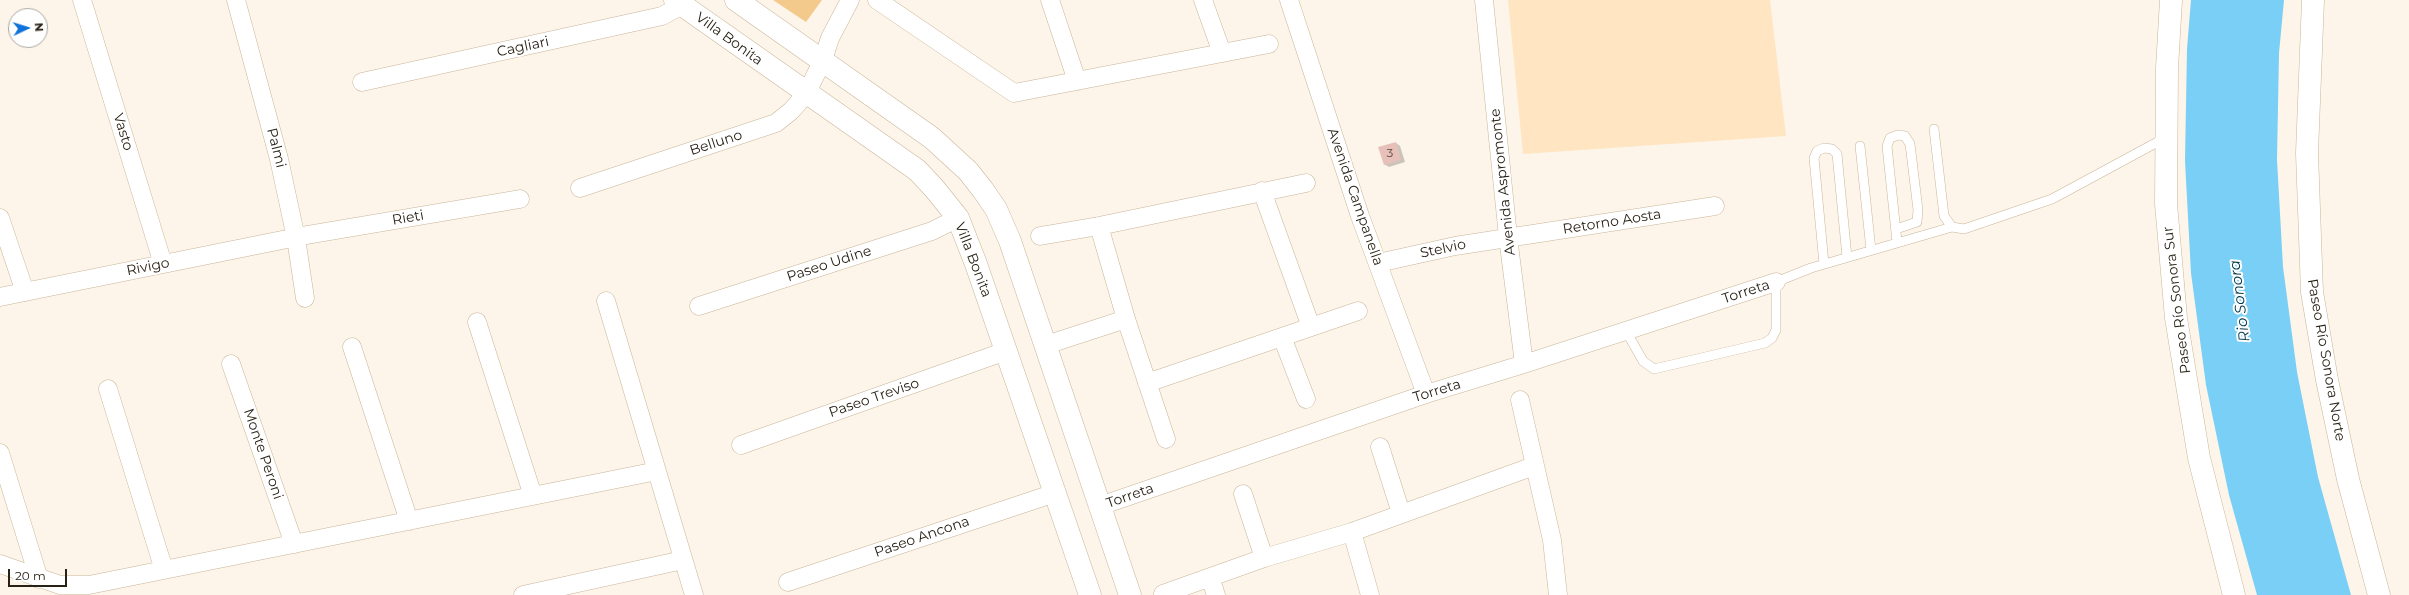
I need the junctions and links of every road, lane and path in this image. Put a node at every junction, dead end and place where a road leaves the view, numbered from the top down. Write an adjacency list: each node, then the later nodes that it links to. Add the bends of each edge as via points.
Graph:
1 (82, 0): 39 (street, Vasto)
2 (236, 0): 34 (street, Palmi, via 277,151)
3 (736, 0): 15 (street)
4 (850, 0): 15 (street, Belluno, via 830,38)
5 (877, 0): 16 (street, via 1009,92 1023,93)
6 (1050, 0): 16 (street)
7 (1203, 0): 14 (street)
8 (1289, 0): 38 (street, Avenida Campanella)
9 (1484, 0): 33 (street, Avenida Aspromonte)
10 (2171, 0): 20 (street, Paseo Río Sonora Sur)
11 (2313, 0): 94 (street, Paseo Río Sonora Norte, via 2307,153 2312,292 2348,479)
12 (679, 3): 17 (street, Cagliari, via 662,16); 18 (street, Villa Bonita)
13 (1269, 44): 14 (street)
14 (1222, 53): 16 (street)
15 (823, 60): 18 (street, Belluno); 53 (street, via 932,138 968,171 984,190 996,209 1010,241)
16 (1077, 81)
17 (362, 82)
18 (806, 94): 23 (street, Belluno, via 792,111 776,123); 28 (street, Villa Bonita, via 916,170)
19 (1934, 129): 30 (lane, via 1944,216)
20 (2166, 137): 30 (lane, via 2052,199 1964,229); 93 (street, Paseo Río Sonora Sur, via 2166,204 2176,318 2199,458)
21 (1860, 146): 36 (lane)
22 (1306, 183): 24 (street)
23 (580, 188)
24 (1262, 191): 29 (street); 50 (street)
25 (520, 199): 34 (street, Rieti)
26 (1716, 206): 33 (street, Retorno Aosta)
27 (0, 218): 42 (street)
28 (958, 218): 46 (street, Paseo Udine, via 932,231); 55 (street, Villa Bonita)
29 (1099, 226): 32 (street); 48 (street)
30 (1952, 227): 35 (lane)
31 (1896, 229): 31 (lane, via 1917,222 1918,210 1910,144 1905,136 1898,135 1890,138 1887,146); 35 (lane)
32 (1040, 236)
33 (1508, 237): 38 (street, Stelvio); 57 (street, Avenida Aspromonte)
34 (296, 238): 39 (street, Rivigo); 44 (street, Palmi)
35 (1897, 242): 36 (lane)
36 (1871, 250): 37 (lane)
37 (1847, 257): 40 (lane); 40 (lane, via 1837,154 1832,149 1824,148 1816,151 1814,158)
38 (1378, 263): 60 (street, Avenida Campanella)
39 (163, 264): 42 (street, Rivigo)
40 (1824, 264): 41 (lane)
41 (1776, 282): 51 (street, Torreta); 51 (lane, via 1776,330 1772,338 1765,343 1654,369 1643,361)
42 (25, 292): 43 (street, Rivigo)
43 (0, 297)
44 (305, 298)
45 (606, 301): 68 (street)
46 (699, 306)
47 (1358, 311): 50 (street)
48 (1126, 319): 53 (street); 58 (street)
49 (477, 322): 71 (street)
50 (1311, 327): 52 (street)
51 (1626, 332): 57 (street, Torreta)
52 (1282, 337): 58 (street); 61 (street)
53 (1046, 345): 72 (street)
54 (352, 347): 74 (street)
55 (1006, 352): 64 (street, Paseo Treviso); 69 (street, Villa Bonita)
56 (231, 364): 76 (street, Monte Peroni)
57 (1524, 364): 60 (street, Torreta)
58 (1147, 383): 63 (street)
59 (108, 389): 80 (street)
60 (1426, 394): 72 (street, Torreta)
61 (1306, 399)
62 (1520, 400): 67 (street)
63 (1166, 439)
64 (741, 445)
65 (1380, 447): 73 (street)
66 (0, 453): 82 (street)
67 (1534, 466): 73 (street); 92 (street, via 1552,540)
68 (657, 472): 71 (street); 78 (street)
69 (1055, 493): 83 (street, Paseo Ancona); 88 (street, Villa Bonita)
70 (1243, 494): 77 (street)
71 (533, 496): 74 (street)
72 (1100, 506): 89 (street)
73 (1401, 513): 75 (street)
74 (409, 521): 76 (street)
75 (1352, 532): 77 (street); 91 (street)
76 (294, 544): 80 (street)
77 (1264, 558): 81 (street)
78 (682, 560): 84 (street); 87 (street)
79 (0, 564): 82 (street)
80 (164, 570): 82 (street, via 89,586 60,586)
81 (1210, 577): 85 (street); 90 (street)
82 (39, 579)
83 (788, 582)
84 (563, 591): 86 (street)
85 (1164, 594)
86 (523, 595)
87 (694, 595)
88 (1090, 595)
89 (1130, 595)
90 (1216, 595)
91 (1370, 595)
92 (1558, 595)
93 (2234, 595)
94 (2379, 595)

